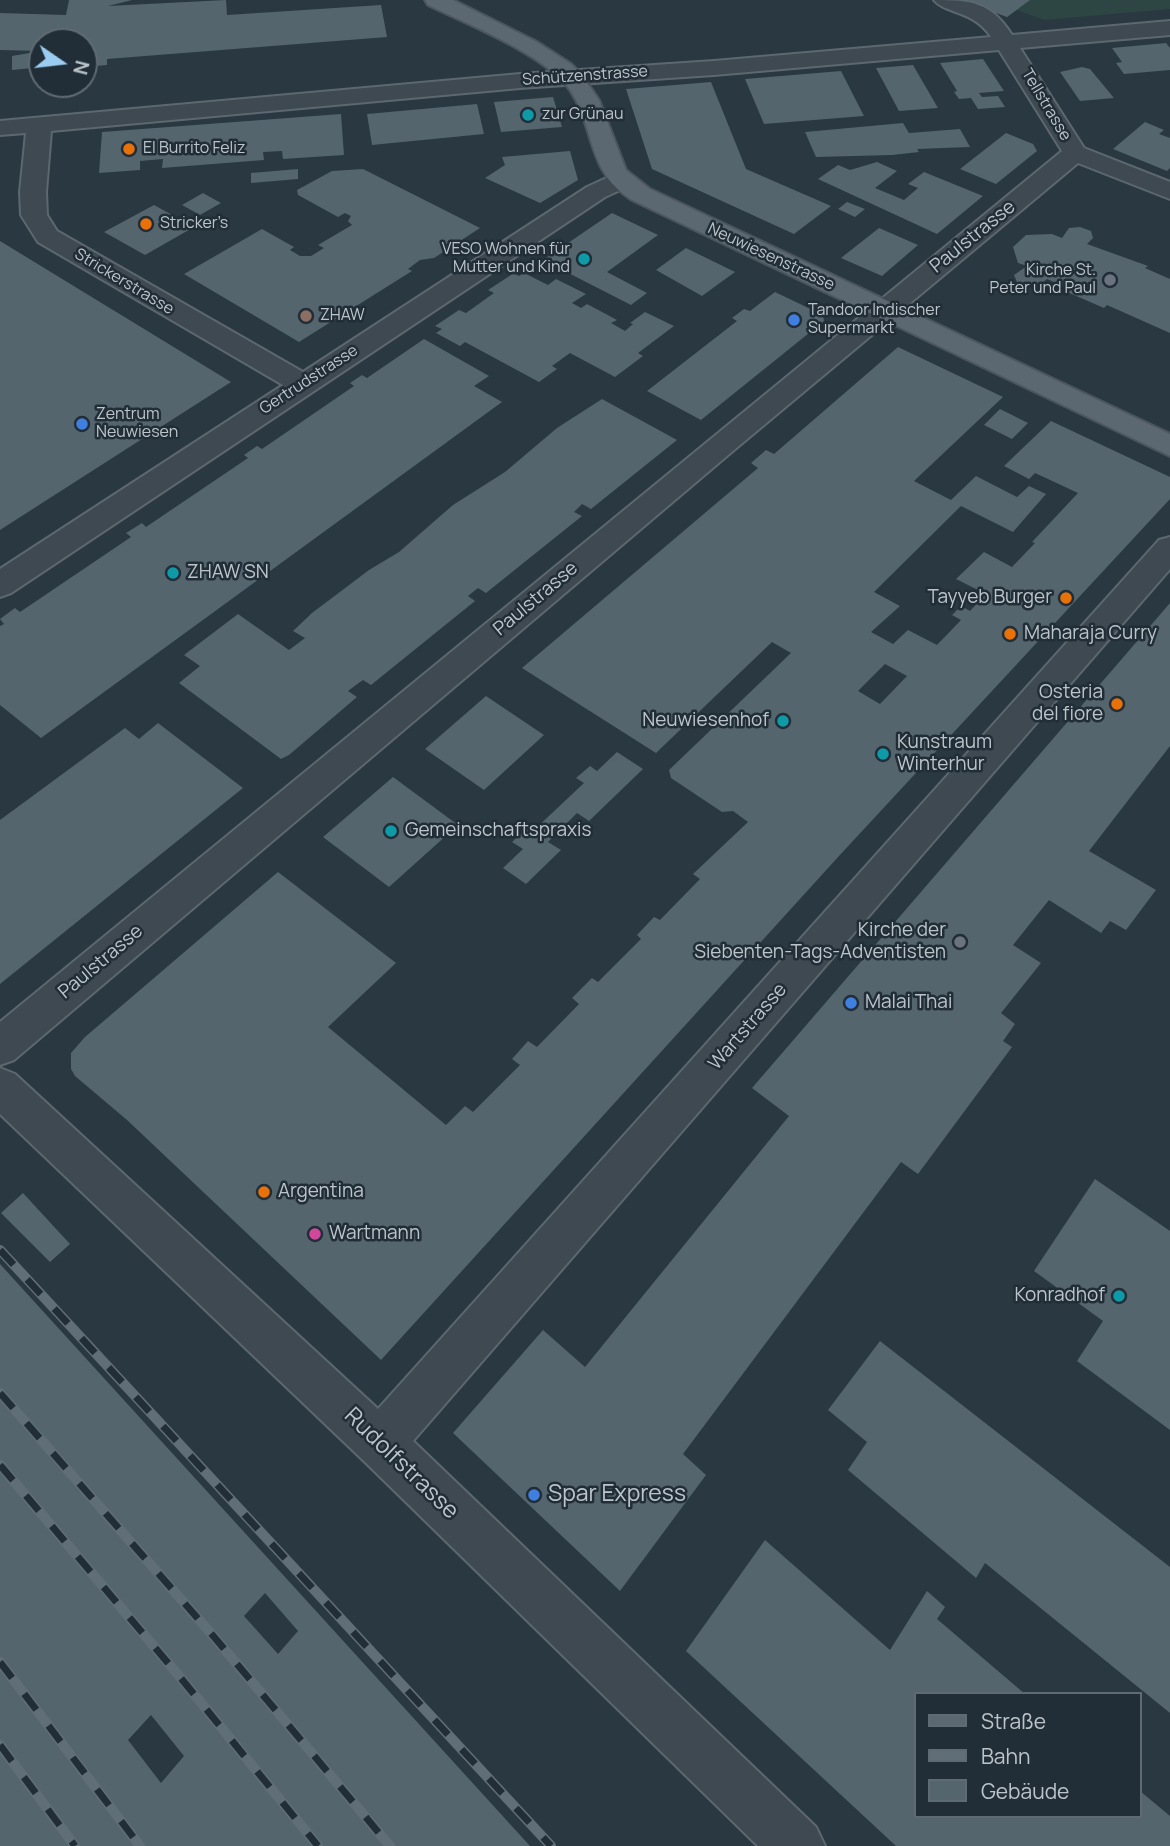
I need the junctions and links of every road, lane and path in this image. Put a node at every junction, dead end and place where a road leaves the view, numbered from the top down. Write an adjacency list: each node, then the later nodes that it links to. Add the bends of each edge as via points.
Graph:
1 (436, 0): 5 (main road, Neuwiesenstrasse, via 535,51)
2 (945, 0): 4 (street, Tellstrasse, via 975,10 994,24)
3 (1170, 28): 4 (street, Schützenstrasse)
4 (1007, 42): 5 (street, Schützenstrasse); 8 (street, Tellstrasse)
5 (573, 78): 6 (street, Schützenstrasse); 9 (main road, Neuwiesenstrasse, via 588,98 612,169)
6 (39, 124): 7 (street, Schützenstrasse); 12 (street, Strickerstrasse, via 34,215 47,236)
7 (0, 128)
8 (1074, 153): 10 (street, Tellstrasse); 11 (street, Paulstrasse)
9 (622, 180): 11 (main road, Neuwiesenstrasse, via 652,201); 12 (street, Gertrudstrasse, via 596,192)
10 (1170, 191)
11 (885, 310): 13 (main road, Neuwiesenstrasse); 16 (street, Paulstrasse)
12 (302, 384): 15 (street, Gertrudstrasse)
13 (1170, 446)
14 (1170, 548): 18 (street, Wartstrasse)
15 (0, 585)
16 (0, 1046)
17 (0, 1087): 18 (street, Rudolfstrasse)
18 (380, 1443): 19 (street, Rudolfstrasse)
19 (797, 1846)

